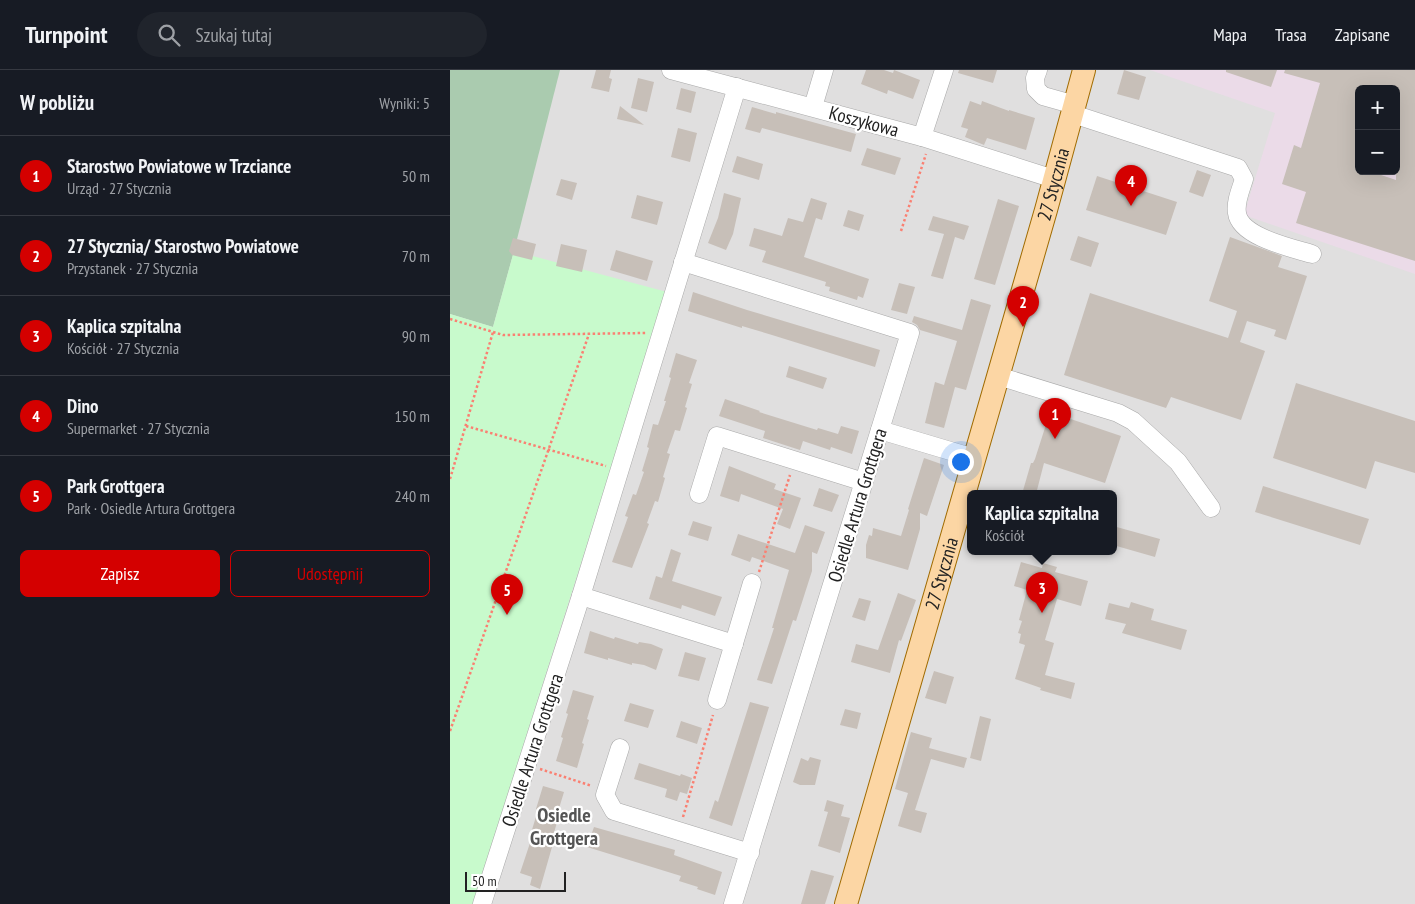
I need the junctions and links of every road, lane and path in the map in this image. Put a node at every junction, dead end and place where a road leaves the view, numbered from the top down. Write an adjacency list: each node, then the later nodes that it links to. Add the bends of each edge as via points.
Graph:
1 (671, 70): 6 (street, Koszykowa)
2 (824, 70): 7 (street)
3 (944, 70): 9 (street)
4 (1038, 70): 8 (street, via 1036,89 1043,96)
5 (1084, 70): 8 (main road, 27 Stycznia)
6 (736, 87): 7 (street, Koszykowa); 13 (street, Osiedle Artura Grottgera)
7 (813, 108): 9 (street, Koszykowa)
8 (1074, 110): 10 (main road, 27 Stycznia); 12 (street, via 1238,168 1244,179 1237,206 1237,215 1242,223 1256,235)
9 (926, 138): 10 (street, Koszykowa); 11 (path)
10 (1054, 179): 18 (main road, 27 Stycznia)
11 (901, 231)
12 (1312, 254)
13 (683, 262): 16 (street, Osiedle Artura Grottgera); 20 (street, Osiedle Artura Grottgera, via 910,333)
14 (450, 319): 15 (path)
15 (493, 332): 17 (path, via 503,335); 19 (path)
16 (662, 333): 17 (path); 24 (street, Osiedle Artura Grottgera)
17 (589, 334): 21 (path)
18 (998, 376): 22 (main road, 27 Stycznia); 28 (street, via 1118,413 1133,421 1178,462)
19 (466, 426): 21 (path); 25 (path)
20 (880, 430): 22 (street); 26 (street, Osiedle Artura Grottgera)
21 (549, 448): 24 (path); 33 (path)
22 (974, 458): 41 (main road, 27 Stycznia)
23 (794, 461): 26 (street); 27 (street, via 717,436); 29 (path)
24 (620, 470): 30 (street, Osiedle Artura Grottgera)
25 (450, 479)
26 (864, 482): 38 (street, Osiedle Artura Grottgera)
27 (699, 494)
28 (1211, 508)
29 (752, 584): 31 (street)
30 (581, 596): 31 (street); 35 (street, Osiedle Artura Grottgera)
31 (734, 644): 32 (street)
32 (717, 700): 37 (path)
33 (450, 731)
34 (620, 748): 36 (street)
35 (527, 765): 36 (path); 39 (street, Osiedle Artura Grottgera)
36 (606, 791): 37 (street, via 614,811)
37 (680, 831): 38 (street)
38 (750, 852): 40 (street, Osiedle Artura Grottgera)
39 (482, 904)
40 (734, 904)
41 (846, 904)

